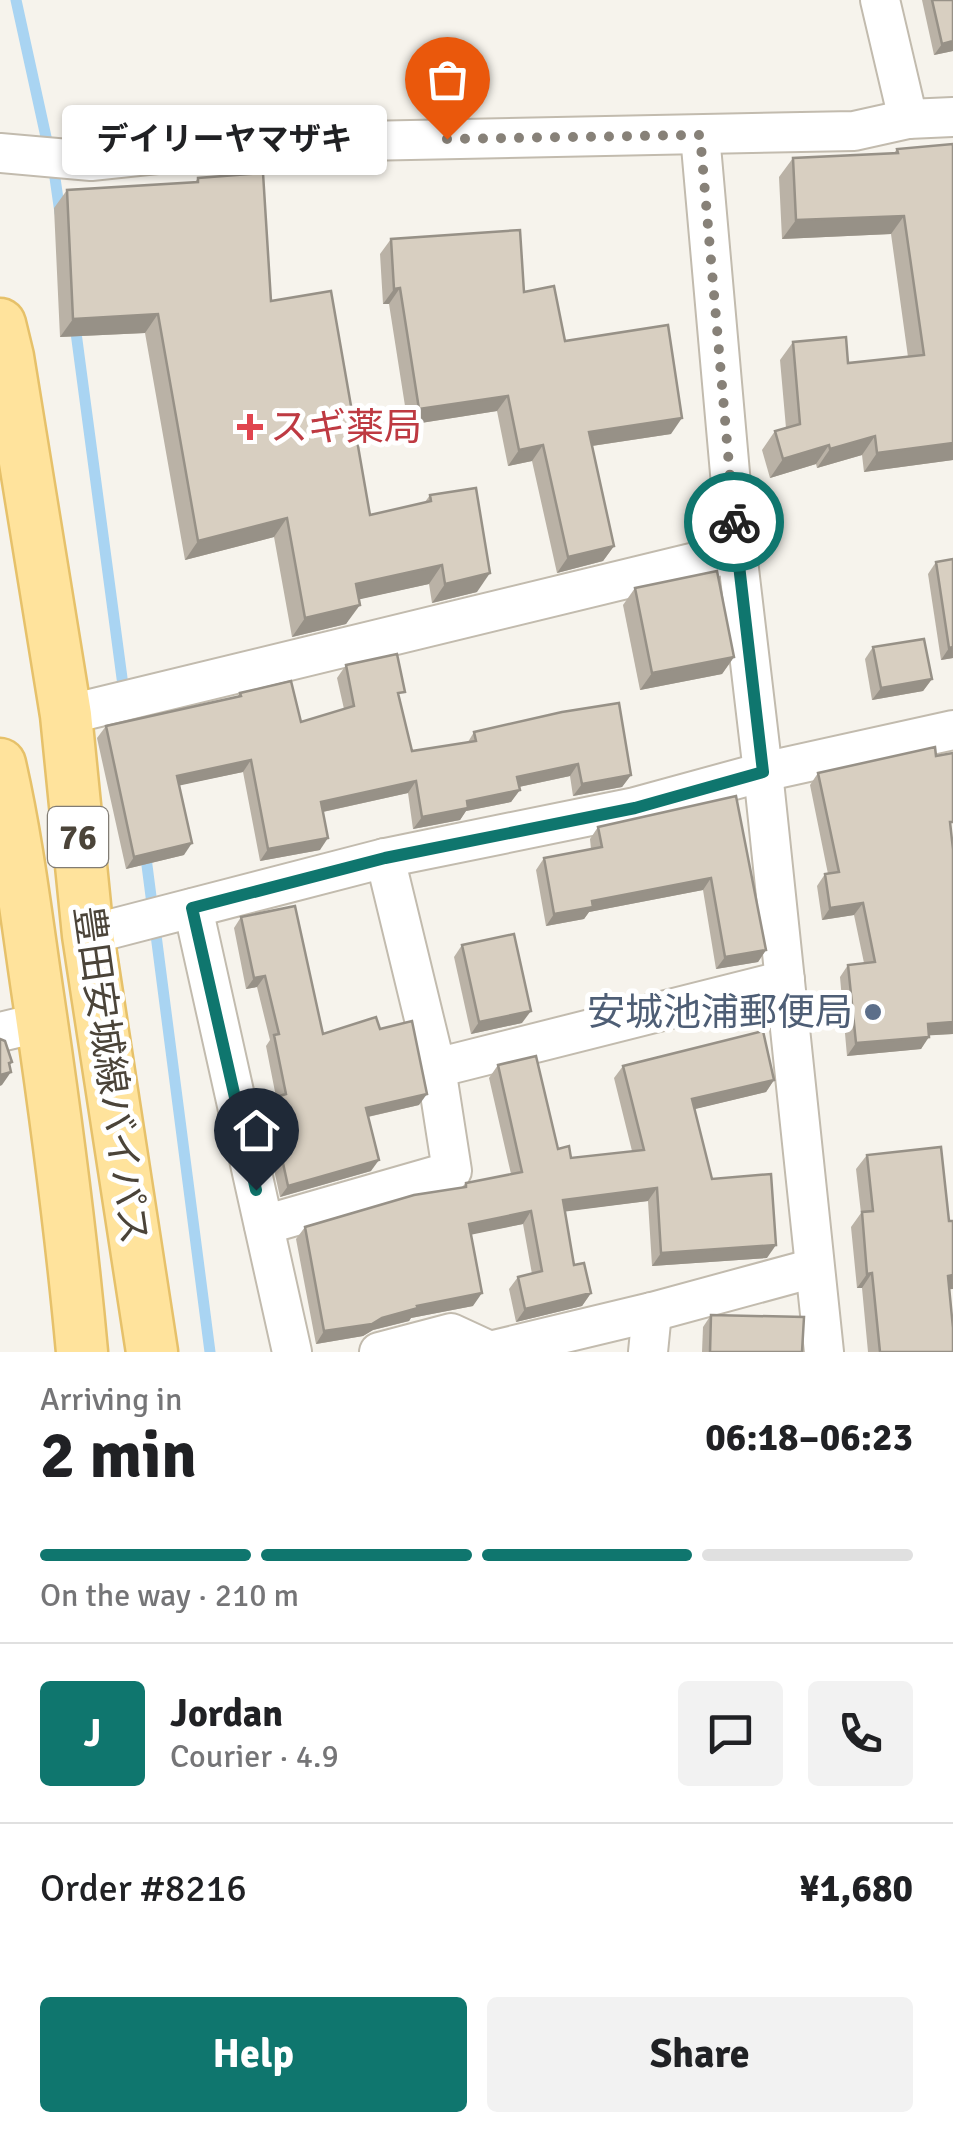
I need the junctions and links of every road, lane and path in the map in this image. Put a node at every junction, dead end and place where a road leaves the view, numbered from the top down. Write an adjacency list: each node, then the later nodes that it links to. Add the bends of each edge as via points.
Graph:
1 (880, 0): 3 (street)
2 (953, 117): 3 (street)
3 (908, 119): 4 (street, via 854,131)
4 (700, 135): 5 (street, via 262,143 91,161); 7 (street)
5 (0, 152)
6 (0, 324): 8 (main road, 豊田安城線バイパス / 76)
7 (737, 552): 8 (street); 11 (street)
8 (66, 715): 15 (main road, 豊田安城線バイパス / 76)
9 (953, 730): 11 (street)
10 (0, 764): 12 (main road, 豊田安城線バイパス / 76)
11 (763, 772): 13 (street, via 635,808); 16 (street)
12 (6, 820): 17 (main road, 豊田安城線バイパス / 76)
13 (385, 858): 14 (street); 18 (street)
14 (192, 908): 15 (street); 19 (street)
15 (88, 935): 23 (main road, 豊田安城線バイパス / 76)
16 (785, 980): 18 (street); 20 (street)
17 (21, 1027): 22 (main road, 豊田安城線バイパス / 76, via 74,1271)
18 (436, 1068): 19 (street, via 452,1171)
19 (264, 1225): 24 (street)
20 (814, 1268): 21 (street); 27 (street)
21 (652, 1312): 25 (street, via 490,1352 451,1333); 26 (street)
22 (82, 1352)
23 (152, 1352)
24 (292, 1352)
25 (379, 1352)
26 (648, 1352)
27 (824, 1352)

